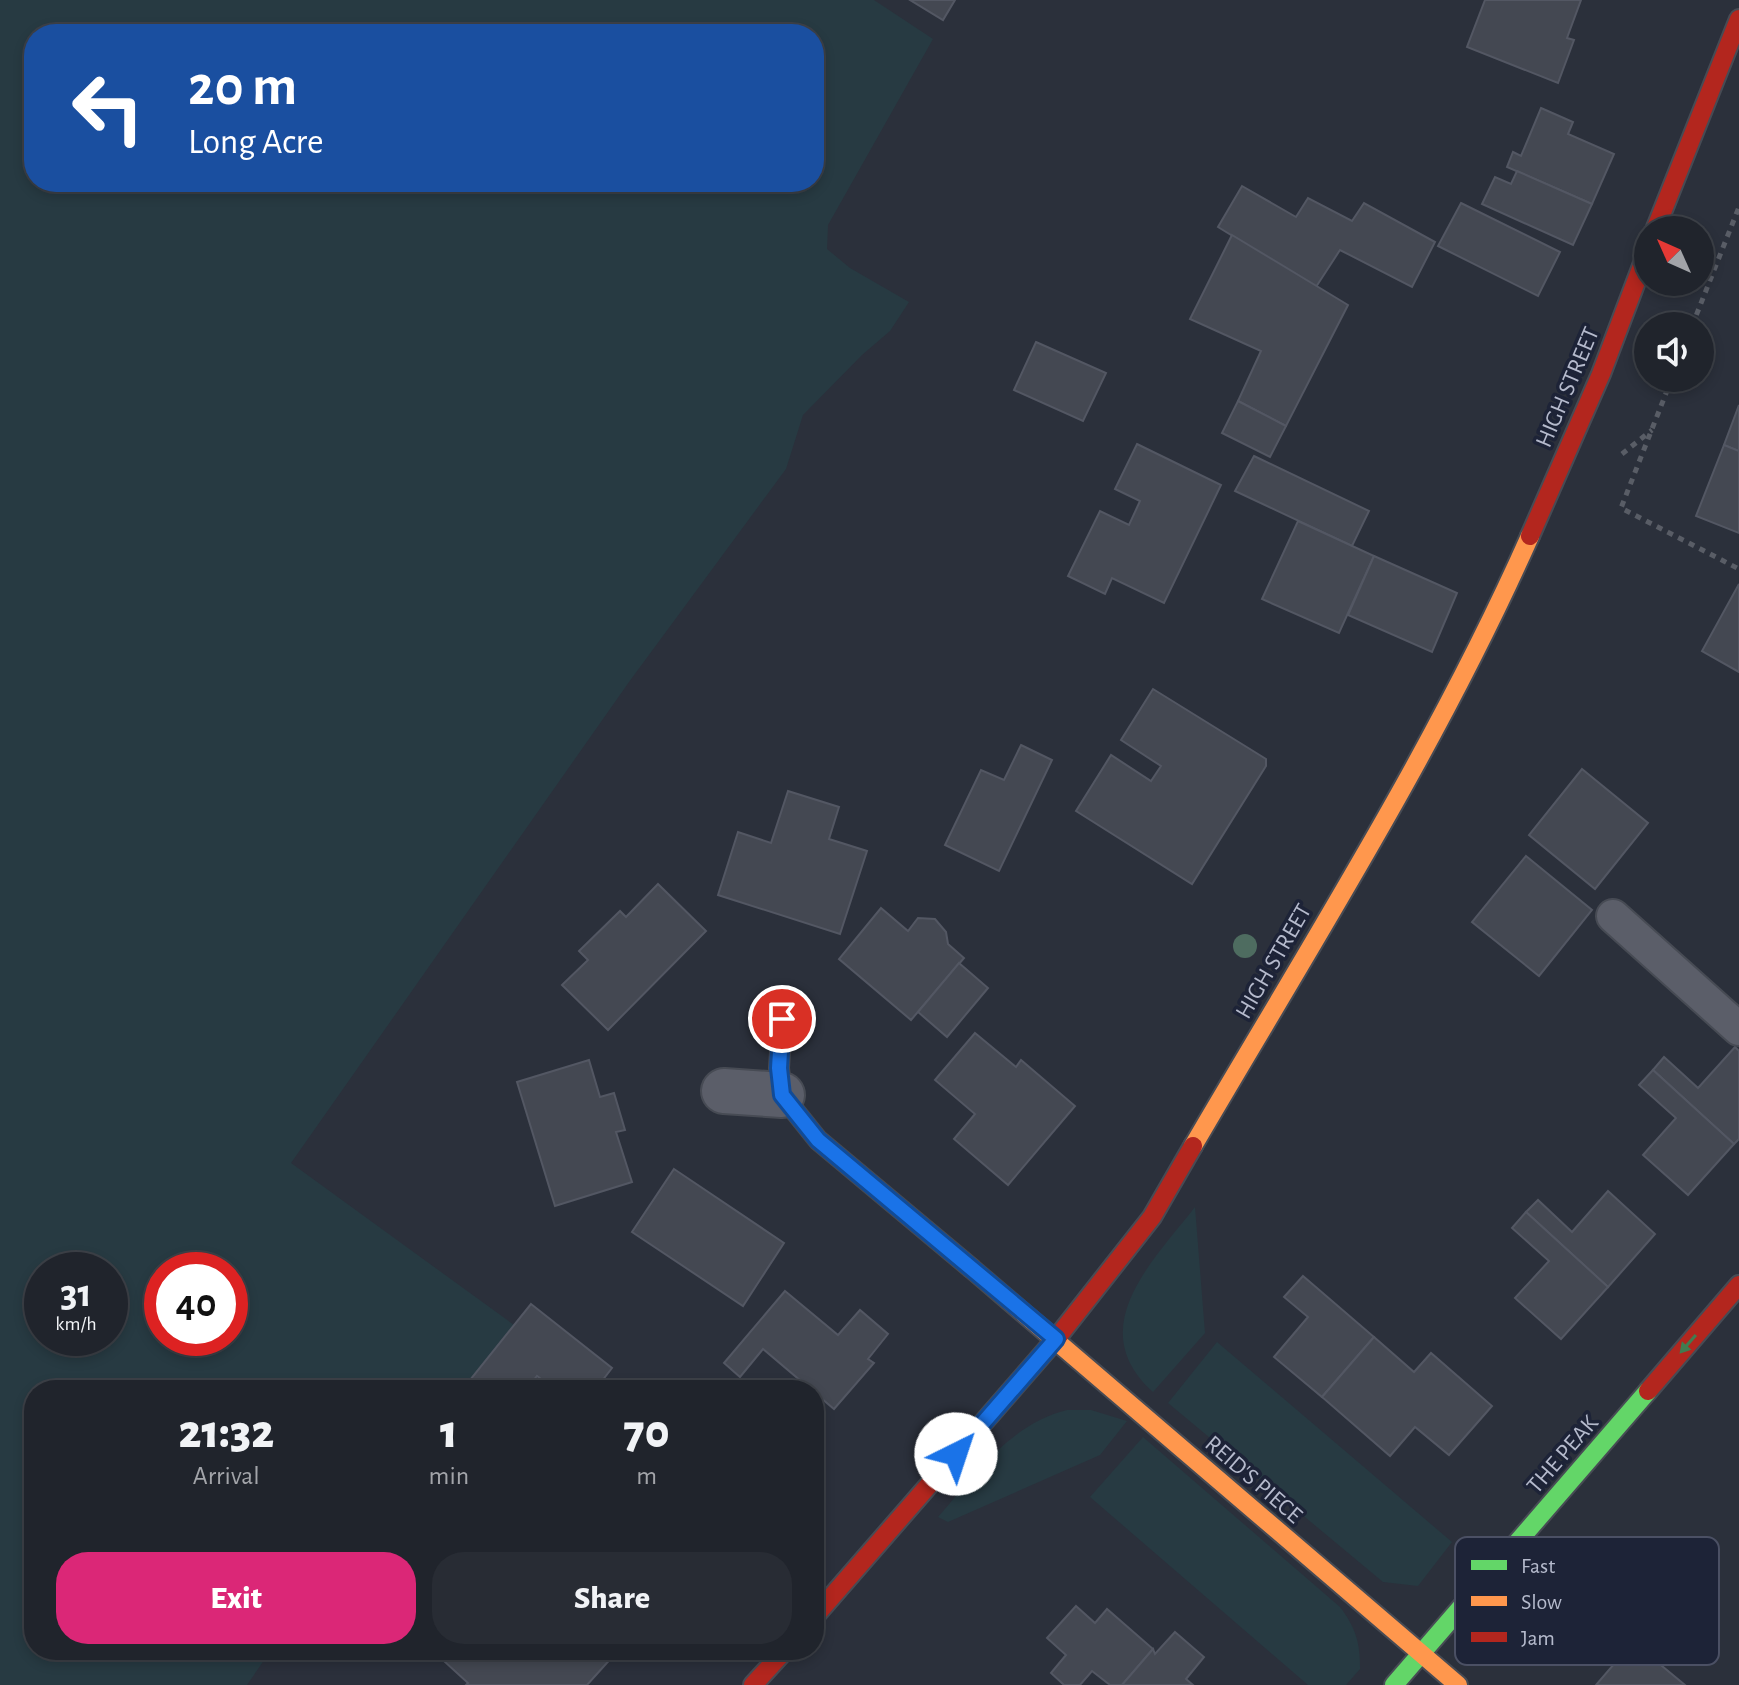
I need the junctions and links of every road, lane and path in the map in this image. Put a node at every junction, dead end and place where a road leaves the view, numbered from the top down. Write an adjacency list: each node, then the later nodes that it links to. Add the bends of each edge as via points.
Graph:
1 (1739, 19): 3 (street)
2 (1739, 207): 5 (path)
3 (1661, 216)
4 (1634, 287): 14 (street, HIGH STREET, via 1508,585 1426,746 1152,1217)
5 (1698, 312)
6 (1667, 392): 7 (path, via 1621,508)
7 (1739, 569)
8 (1613, 916): 10 (lane)
9 (782, 1019): 12 (street)
10 (1739, 1029)
11 (724, 1091): 12 (street)
12 (782, 1095): 14 (street, REID'S PIECE, via 828,1149)
13 (1739, 1285): 15 (street, THE PEAK, one-way to 15)
14 (1056, 1339): 16 (street, HIGH STREET); 18 (street, REID'S PIECE)
15 (1522, 1537)
16 (824, 1606)
17 (1455, 1615): 18 (street, THE PEAK, one-way to 18)
18 (1421, 1655): 21 (street); 22 (street, REID'S PIECE)
19 (776, 1660): 20 (street)
20 (753, 1685)
21 (1394, 1685)
22 (1458, 1685)

